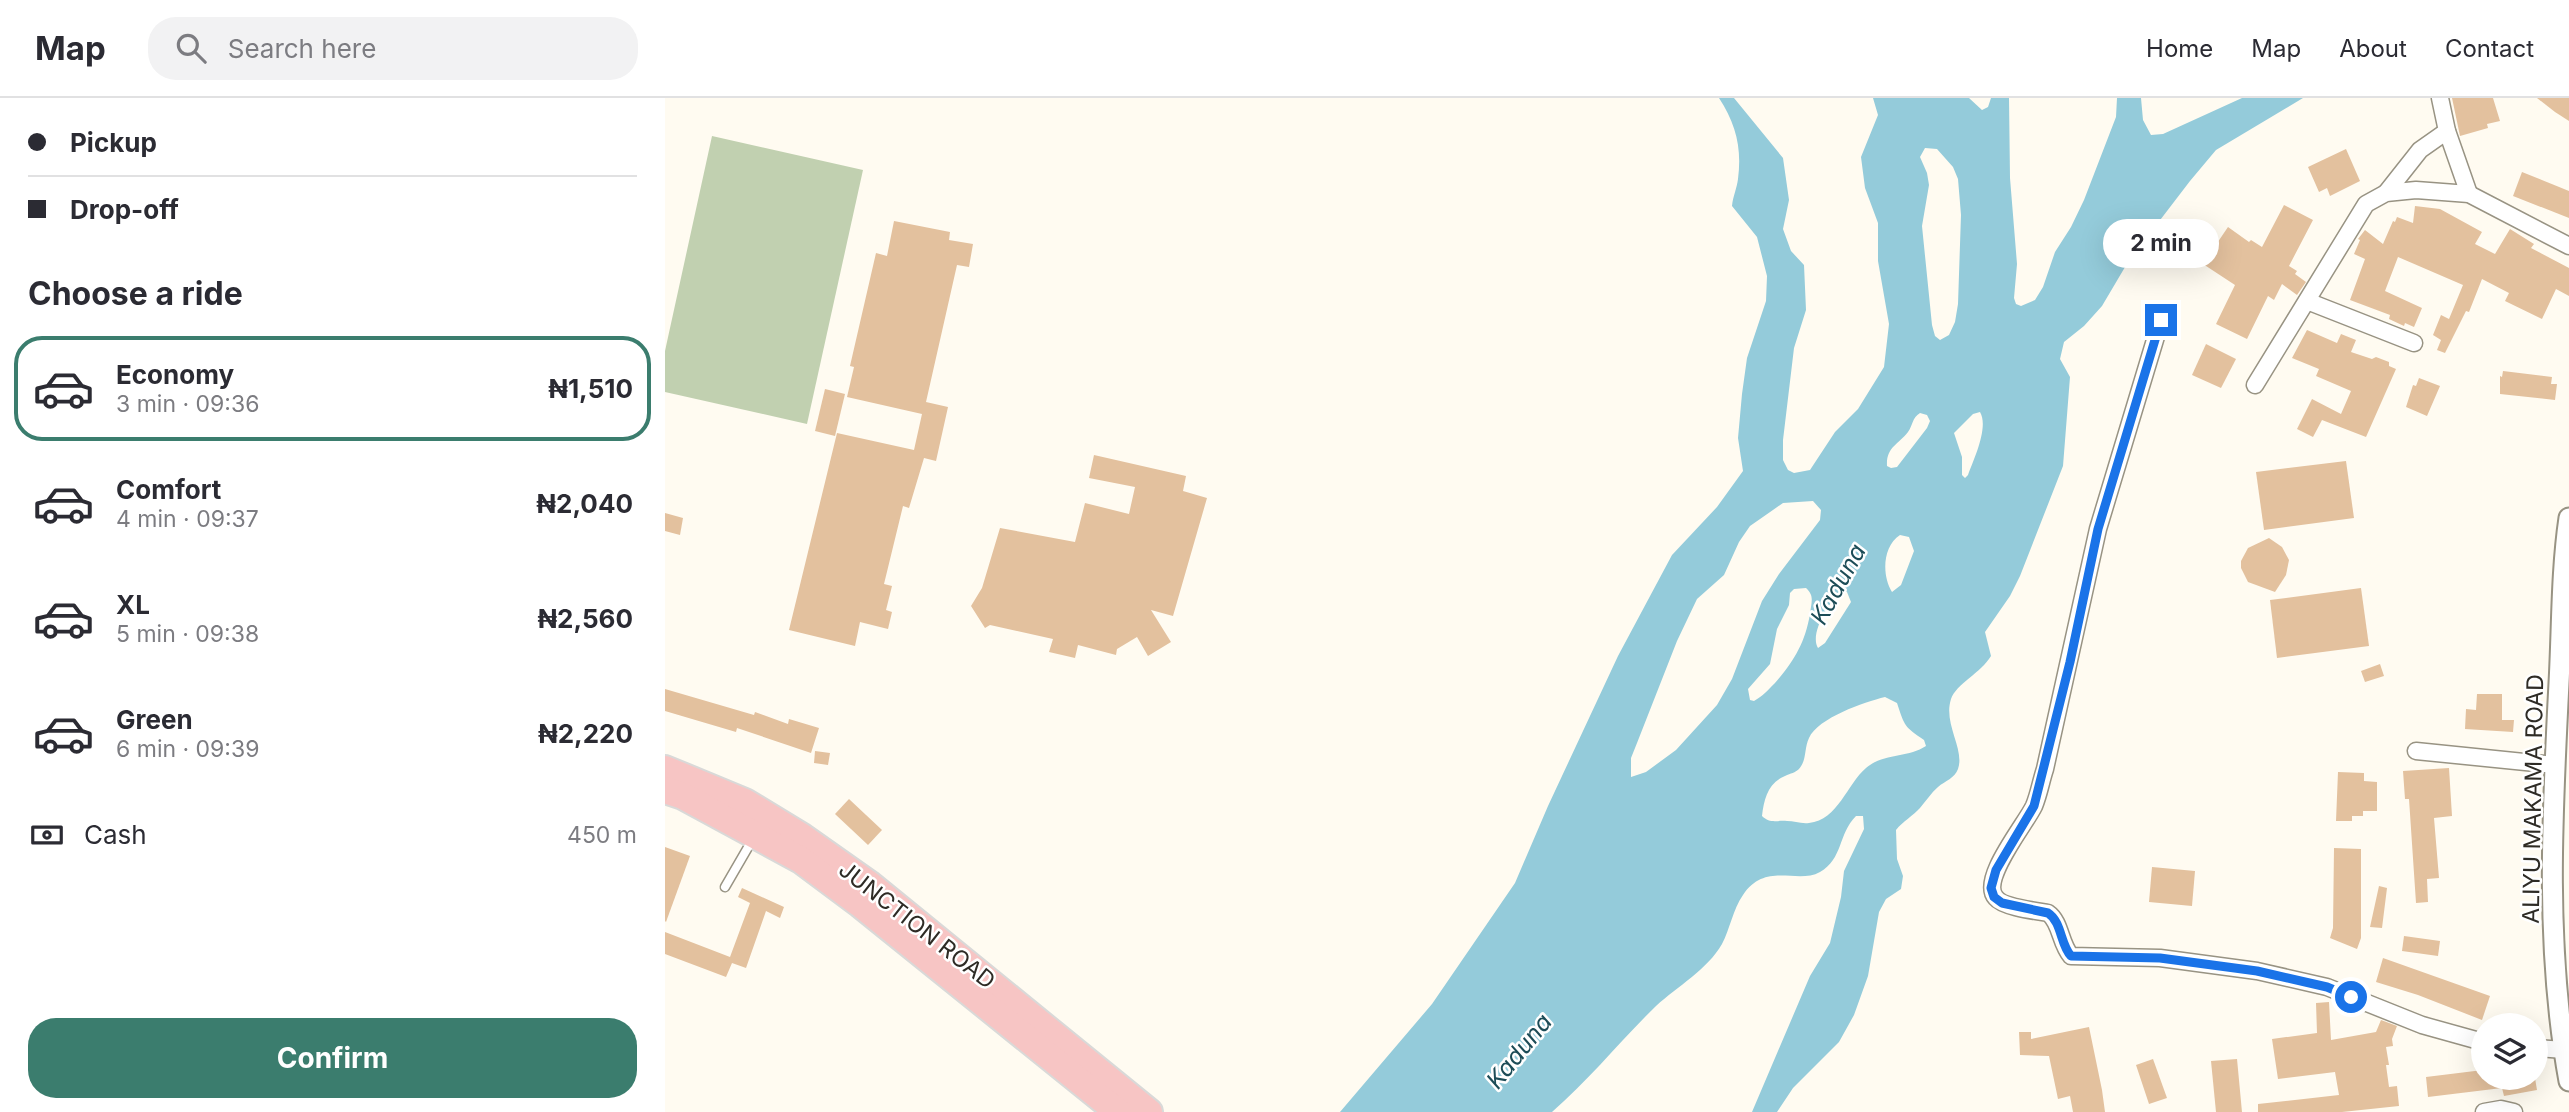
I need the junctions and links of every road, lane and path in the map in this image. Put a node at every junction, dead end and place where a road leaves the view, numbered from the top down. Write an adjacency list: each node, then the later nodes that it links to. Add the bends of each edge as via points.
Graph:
1 (2440, 98): 2 (street)
2 (2447, 131): 3 (street, via 2420,150); 4 (street)
3 (2386, 193): 4 (street); 6 (street, via 2367,204)
4 (2469, 194): 5 (street)
5 (2569, 246)
6 (2307, 301): 8 (street); 9 (street)
7 (2161, 320): 18 (street, via 2098,529 2045,769 2034,806 1996,870 1991,888 1994,897 2054,917 2071,956 2160,958 2257,971 2327,987 2422,1025)
8 (2414, 343)
9 (2255, 385)
10 (2569, 518): 12 (street, ALIYU MAKAMA ROAD)
11 (2416, 751): 12 (street)
12 (2555, 765): 17 (street, ALIYU MAKAMA ROAD, via 2552,829)
13 (665, 769): 23 (main road, JUNCTION ROAD, via 745,802 801,836)
14 (665, 790): 15 (main road, JUNCTION ROAD)
15 (755, 834): 16 (lane); 22 (main road, JUNCTION ROAD, via 801,860 860,904)
16 (725, 887)
17 (2562, 920): 20 (street, ALIYU MAKAMA ROAD)
18 (2471, 1039)
19 (2548, 1049): 20 (street)
20 (2564, 1051): 21 (street, ALIYU MAKAMA ROAD)
21 (2569, 1081)
22 (1118, 1112)
23 (1149, 1112)
24 (2484, 1112): 25 (street)
25 (2514, 1112)

